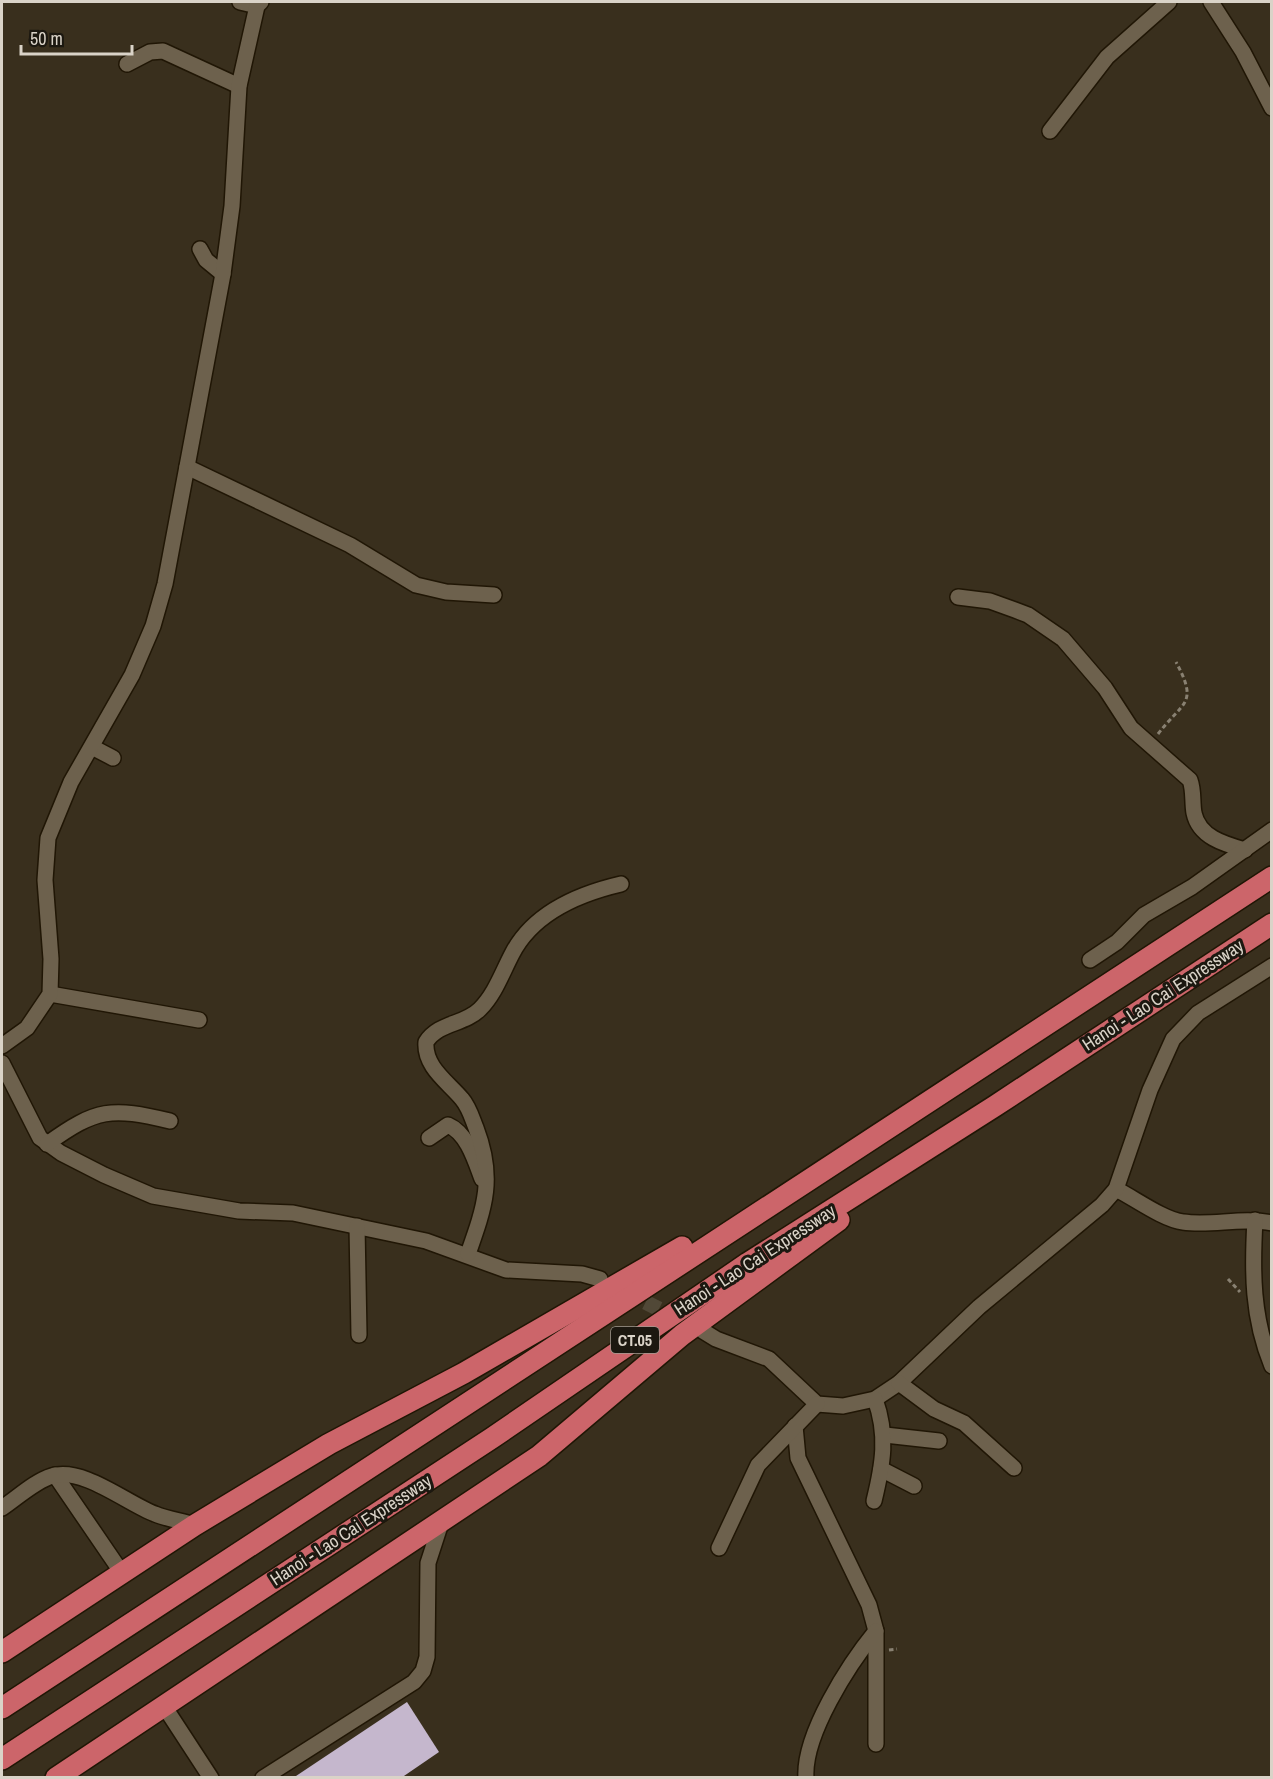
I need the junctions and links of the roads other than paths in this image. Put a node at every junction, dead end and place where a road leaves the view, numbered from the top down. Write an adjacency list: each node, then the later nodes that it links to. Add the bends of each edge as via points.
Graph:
1 (240, 2): 4 (street)
2 (1169, 2): 8 (street, via 1107,57)
3 (1211, 2): 7 (street)
4 (259, 4): 6 (street)
5 (127, 64): 6 (street, via 150,52 163,51)
6 (239, 86): 10 (street, via 233,196)
7 (1272, 108)
8 (1050, 131)
9 (200, 249): 10 (street, via 206,260)
10 (223, 274): 11 (street)
11 (187, 467): 12 (street, via 350,544 416,585 446,592); 14 (street, via 153,626 124,692)
12 (494, 595)
13 (958, 597): 17 (street, via 990,601 1022,613 1063,639 1105,688 1131,728 1190,780 1201,828 1216,840)
14 (92, 747): 15 (street); 23 (street, via 61,802 48,838 45,880)
15 (113, 758)
16 (1272, 830): 17 (street)
17 (1245, 850): 21 (street, via 1144,915 1117,942)
18 (1272, 877): 31 (highway, CT.05)
19 (621, 884): 33 (street, via 569,900 544,918 519,941 492,995 478,1011 441,1027 426,1042 427,1057 434,1069 464,1101 471,1115 487,1164)
20 (1272, 924): 27 (highway, Hanoi - Lao Cai Expressway / CT.05)
21 (1090, 960)
22 (1272, 966): 32 (street, via 1198,1013 1173,1039 1153,1083)
23 (50, 994): 24 (street); 25 (street, via 27,1028)
24 (199, 1020)
25 (2, 1046)
26 (2, 1063): 30 (street, via 33,1128)
27 (994, 1106): 54 (highway, via 682,1335 539,1456); 63 (highway, Hanoi - Lao Cai Expressway / CT.05, via 748,1263 492,1438)
28 (170, 1121): 30 (street, via 127,1111 95,1115 74,1124)
29 (429, 1138): 33 (street, via 448,1125 456,1128 475,1159)
30 (47, 1144): 36 (street, via 104,1176 153,1196 239,1211 293,1213)
31 (809, 1178): 55 (highway, via 620,1280 464,1373 329,1444); 61 (highway, CT.05)
32 (1116, 1189): 34 (street, via 1168,1219); 42 (street, via 1080,1224 979,1307)
33 (486, 1190): 37 (street)
34 (1255, 1220): 35 (street); 41 (street, via 1254,1306)
35 (1272, 1222)
36 (357, 1226): 37 (street); 40 (street)
37 (468, 1254): 38 (street, via 506,1270 582,1274)
38 (600, 1279)
39 (703, 1331): 44 (street, via 769,1359)
40 (359, 1335)
41 (1272, 1366)
42 (900, 1383): 43 (street); 48 (street, via 934,1409 964,1423)
43 (874, 1399): 44 (street, via 843,1406); 46 (street)
44 (817, 1404): 45 (street)
45 (795, 1426): 56 (street, via 758,1465); 58 (street, via 798,1458 863,1590)
46 (885, 1435): 47 (street); 49 (street)
47 (939, 1441)
48 (1014, 1468)
49 (881, 1469): 51 (street); 52 (street)
50 (55, 1475): 53 (street); 55 (street, via 86,1479 155,1514); 57 (street)
51 (914, 1486)
52 (874, 1501)
53 (2, 1508)
54 (441, 1523): 60 (highway); 66 (street, via 428,1563 427,1657 423,1671 414,1682)
55 (195, 1525): 57 (highway)
56 (719, 1548)
57 (122, 1573): 59 (highway)
58 (876, 1630): 62 (street); 67 (street, via 844,1676 812,1739 806,1756)
59 (2, 1652)
60 (164, 1706): 64 (highway); 65 (street)
61 (2, 1708)
62 (876, 1744)
63 (2, 1759)
64 (56, 1778)
65 (212, 1778)
66 (264, 1778)
67 (806, 1778)

